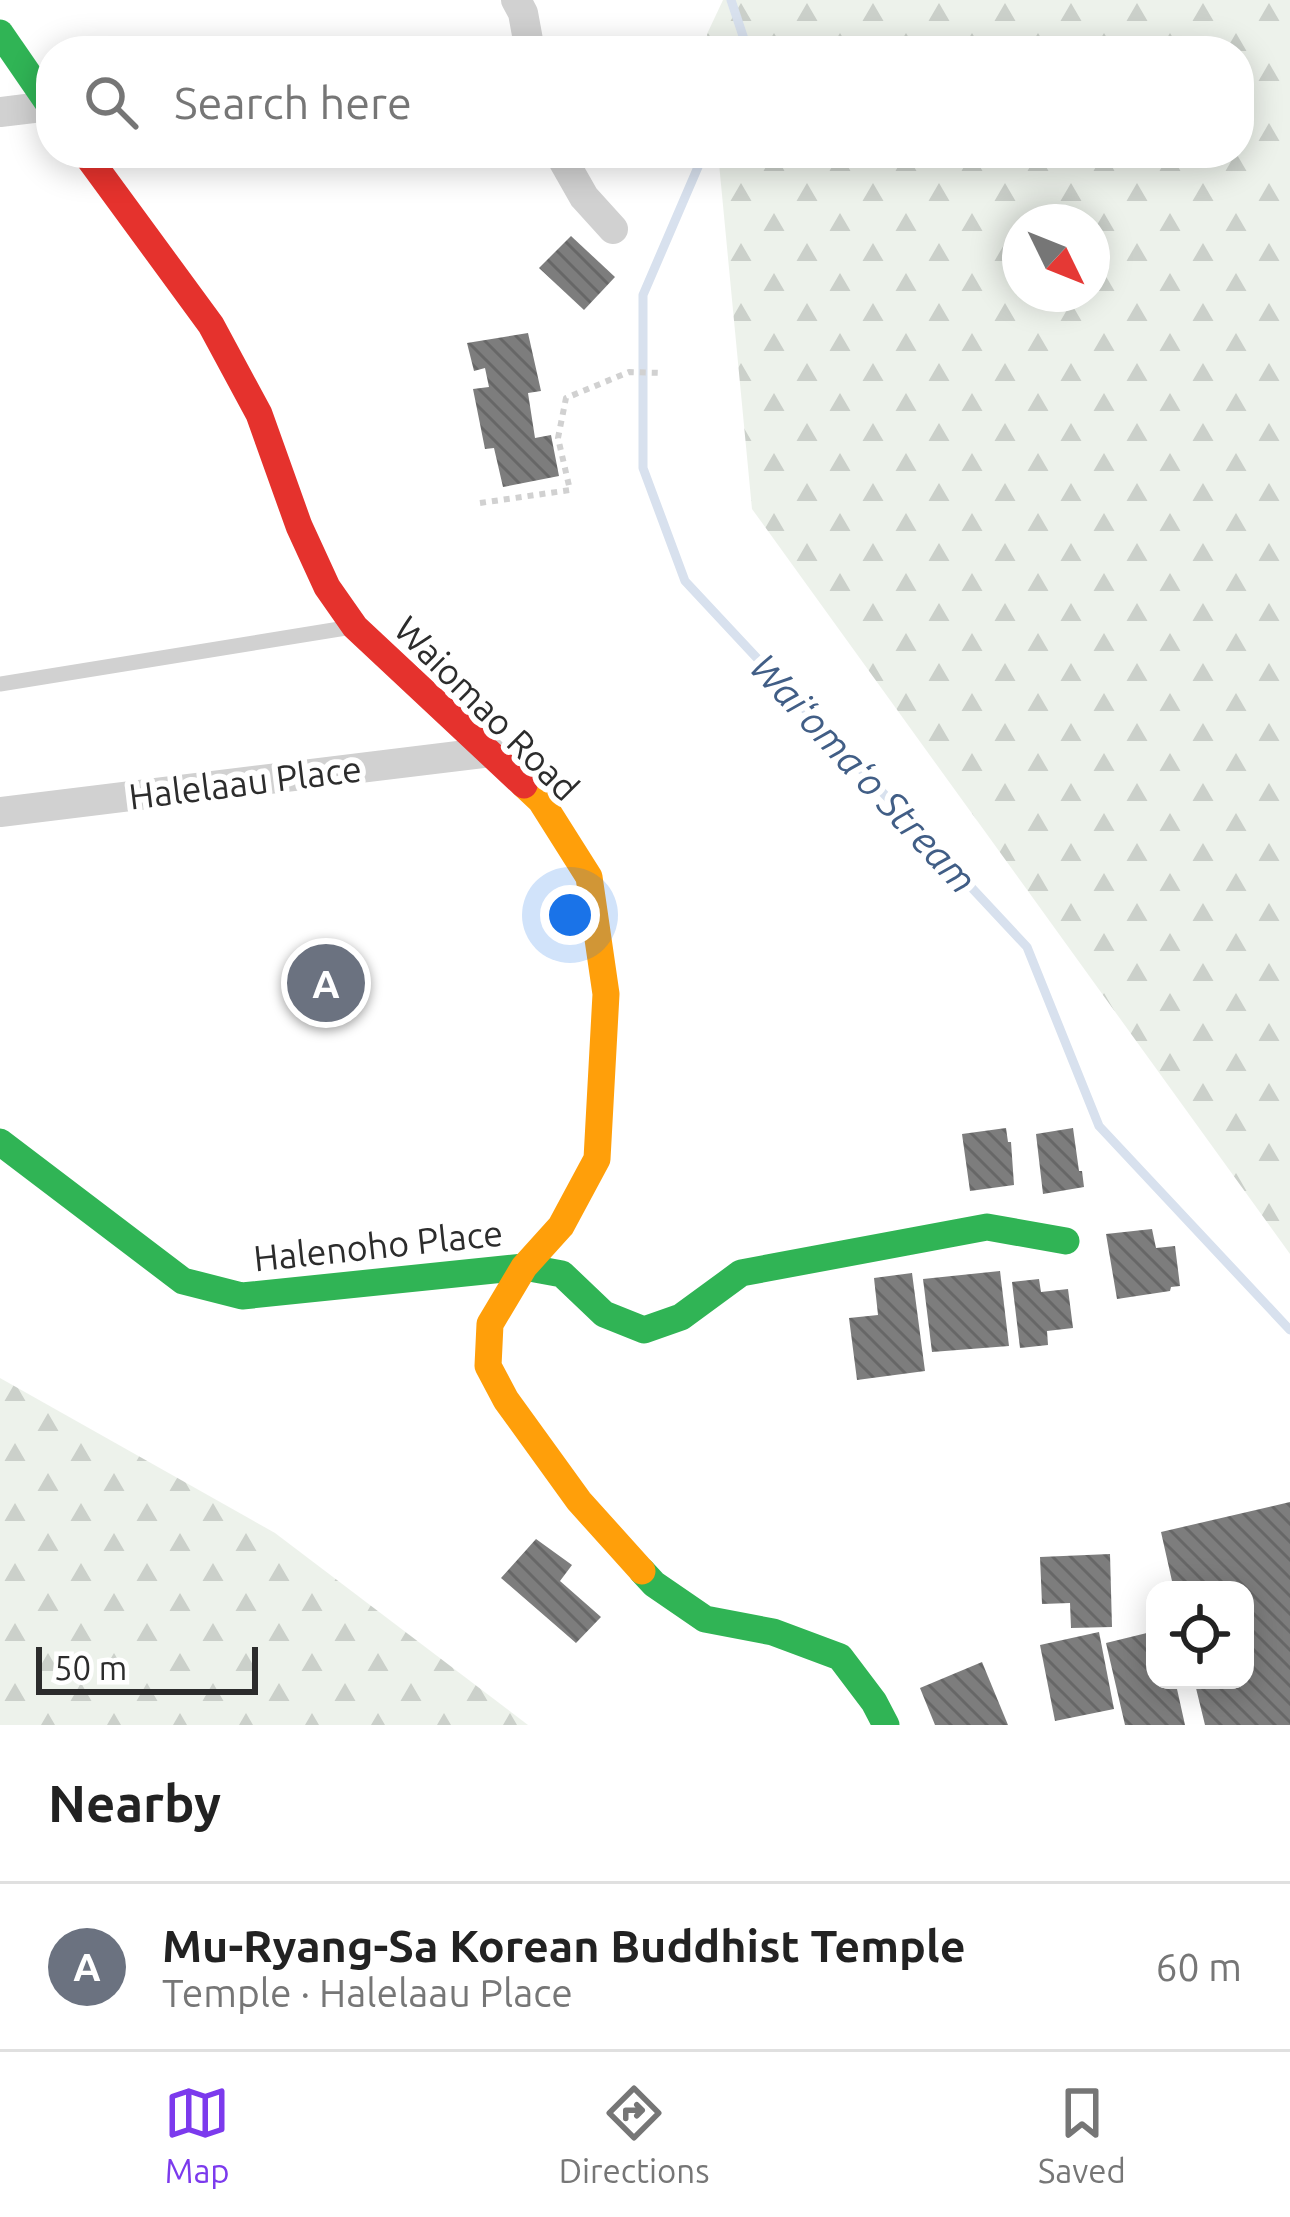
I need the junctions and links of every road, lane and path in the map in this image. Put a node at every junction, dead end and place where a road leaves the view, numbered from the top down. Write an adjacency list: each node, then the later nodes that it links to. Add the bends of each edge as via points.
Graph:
1 (516, 0): 3 (street)
2 (0, 33): 4 (street)
3 (527, 36)
4 (36, 85)
5 (36, 108): 6 (street)
6 (0, 112)
7 (96, 168): 12 (street, Waiomao Road, via 211,325 259,414 327,587)
8 (568, 168): 9 (street)
9 (613, 229)
10 (663, 373): 11 (path, via 629,372 566,398 558,438 569,490)
11 (480, 503)
12 (355, 627): 13 (lane); 14 (street, Waiomao Road)
13 (0, 684)
14 (491, 752): 15 (street, Halelaau Place); 18 (street, Waiomao Road, via 541,801 589,878 605,994 597,1159 561,1226)
15 (0, 812)
16 (0, 1142): 18 (street, Halenoho Place, via 183,1281 242,1296)
17 (1066, 1241): 18 (street, via 987,1227 741,1274 682,1317 644,1330 604,1314 562,1274)
18 (524, 1267): 19 (street, Waiomao Road, via 490,1324 488,1366 578,1502 654,1584 705,1619 840,1657)
19 (886, 1725)

